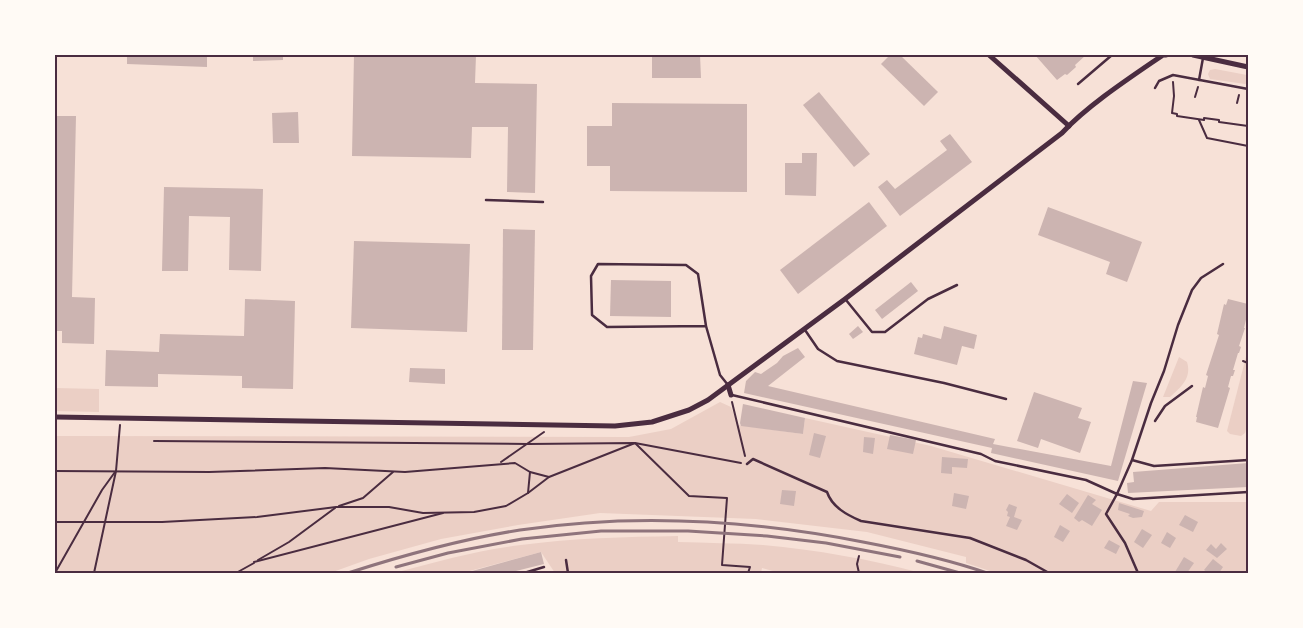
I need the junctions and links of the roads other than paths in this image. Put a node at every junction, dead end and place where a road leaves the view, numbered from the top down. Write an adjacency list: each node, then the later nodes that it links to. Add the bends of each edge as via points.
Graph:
1 (989, 55): 11 (street)
2 (1112, 55): 8 (lane)
3 (1166, 55): 11 (street)
4 (1193, 55): 5 (street)
5 (1203, 58): 6 (street); 7 (lane)
6 (1248, 67)
7 (1199, 80): 9 (lane, via 1173,76 1159,81); 10 (lane)
8 (1078, 84)
9 (1155, 88)
10 (1248, 89)
11 (1069, 126): 16 (street)
12 (486, 200): 13 (lane)
13 (544, 202)
14 (1223, 264): 25 (lane, via 1201,278 1192,290)
15 (957, 285): 16 (lane, via 928,299 885,332 872,332)
16 (845, 299): 18 (street)
17 (706, 326): 17 (lane, via 698,274 686,265 598,264 590,276 592,315 607,328); 19 (lane, via 720,375)
18 (804, 329): 19 (street); 22 (lane, via 818,349 836,361)
19 (728, 385): 21 (street); 23 (street, via 688,410 652,422 615,426)
20 (1192, 386): 24 (lane, via 1166,406)
21 (731, 395): 29 (lane, via 981,454 995,461 1086,480)
22 (1006, 399)
23 (55, 417)
24 (1155, 421)
25 (1132, 460): 26 (lane, via 1154,466); 29 (lane)
26 (1248, 460)
27 (747, 464): 34 (lane, via 753,459 827,492 830,501 847,515 861,521 970,538 1026,560)
28 (1248, 492): 29 (lane, via 1133,499)
29 (1117, 494): 35 (lane, via 1106,514 1125,543)
30 (566, 560): 33 (lane)
31 (544, 568): 32 (lane)
32 (524, 573)
33 (568, 573)
34 (1049, 573)
35 (1138, 573)

